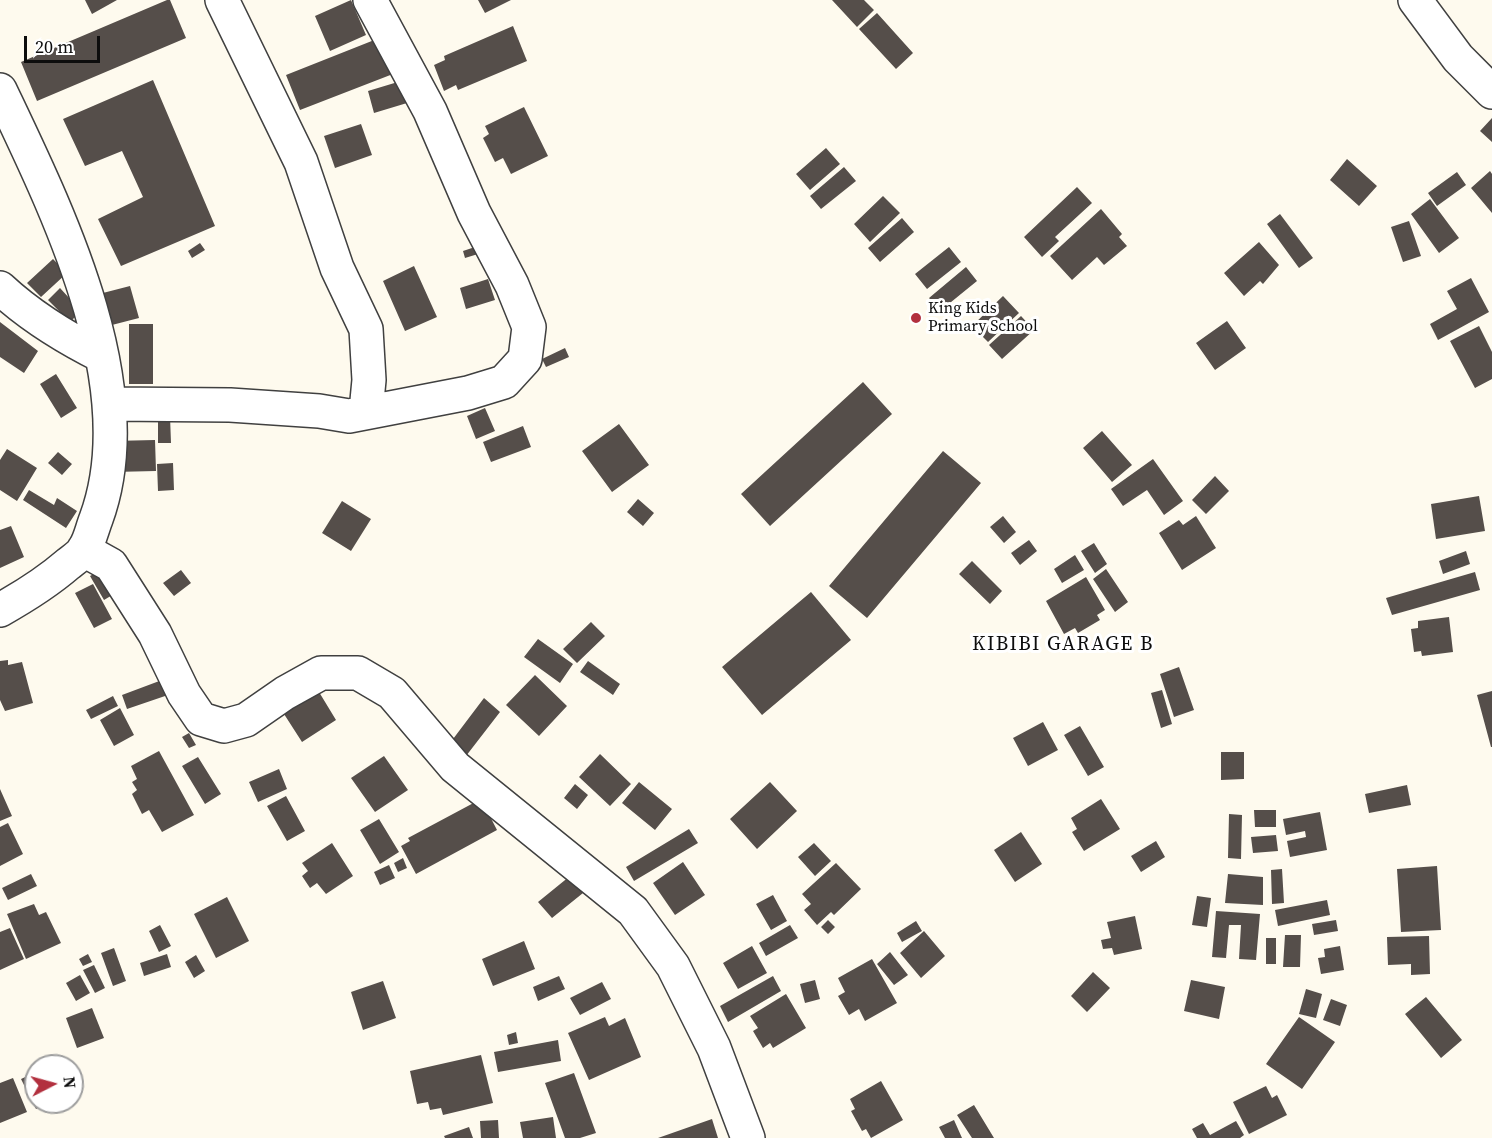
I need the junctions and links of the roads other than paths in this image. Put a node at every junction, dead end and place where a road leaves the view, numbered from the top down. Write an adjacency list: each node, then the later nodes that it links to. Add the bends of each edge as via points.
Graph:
1 (222, 0): 9 (street, via 301,162 337,268 366,329)
2 (370, 0): 9 (street, via 430,111 529,327 525,359 504,382 468,393)
3 (1415, 0): 5 (street, via 1458,58)
4 (0, 90): 7 (street, via 76,260)
5 (1492, 92)
6 (0, 288): 7 (street, via 24,310)
7 (102, 356): 8 (street)
8 (110, 404): 9 (street, via 230,405 349,416); 10 (street, via 108,470 102,502)
9 (366, 411)
10 (84, 550): 11 (street, via 41,587); 12 (street, via 111,565 155,634 184,694 201,719 224,726 246,720 321,673 358,673 392,693 455,767 633,911 673,966 699,1017)
11 (0, 610)
12 (747, 1138)

